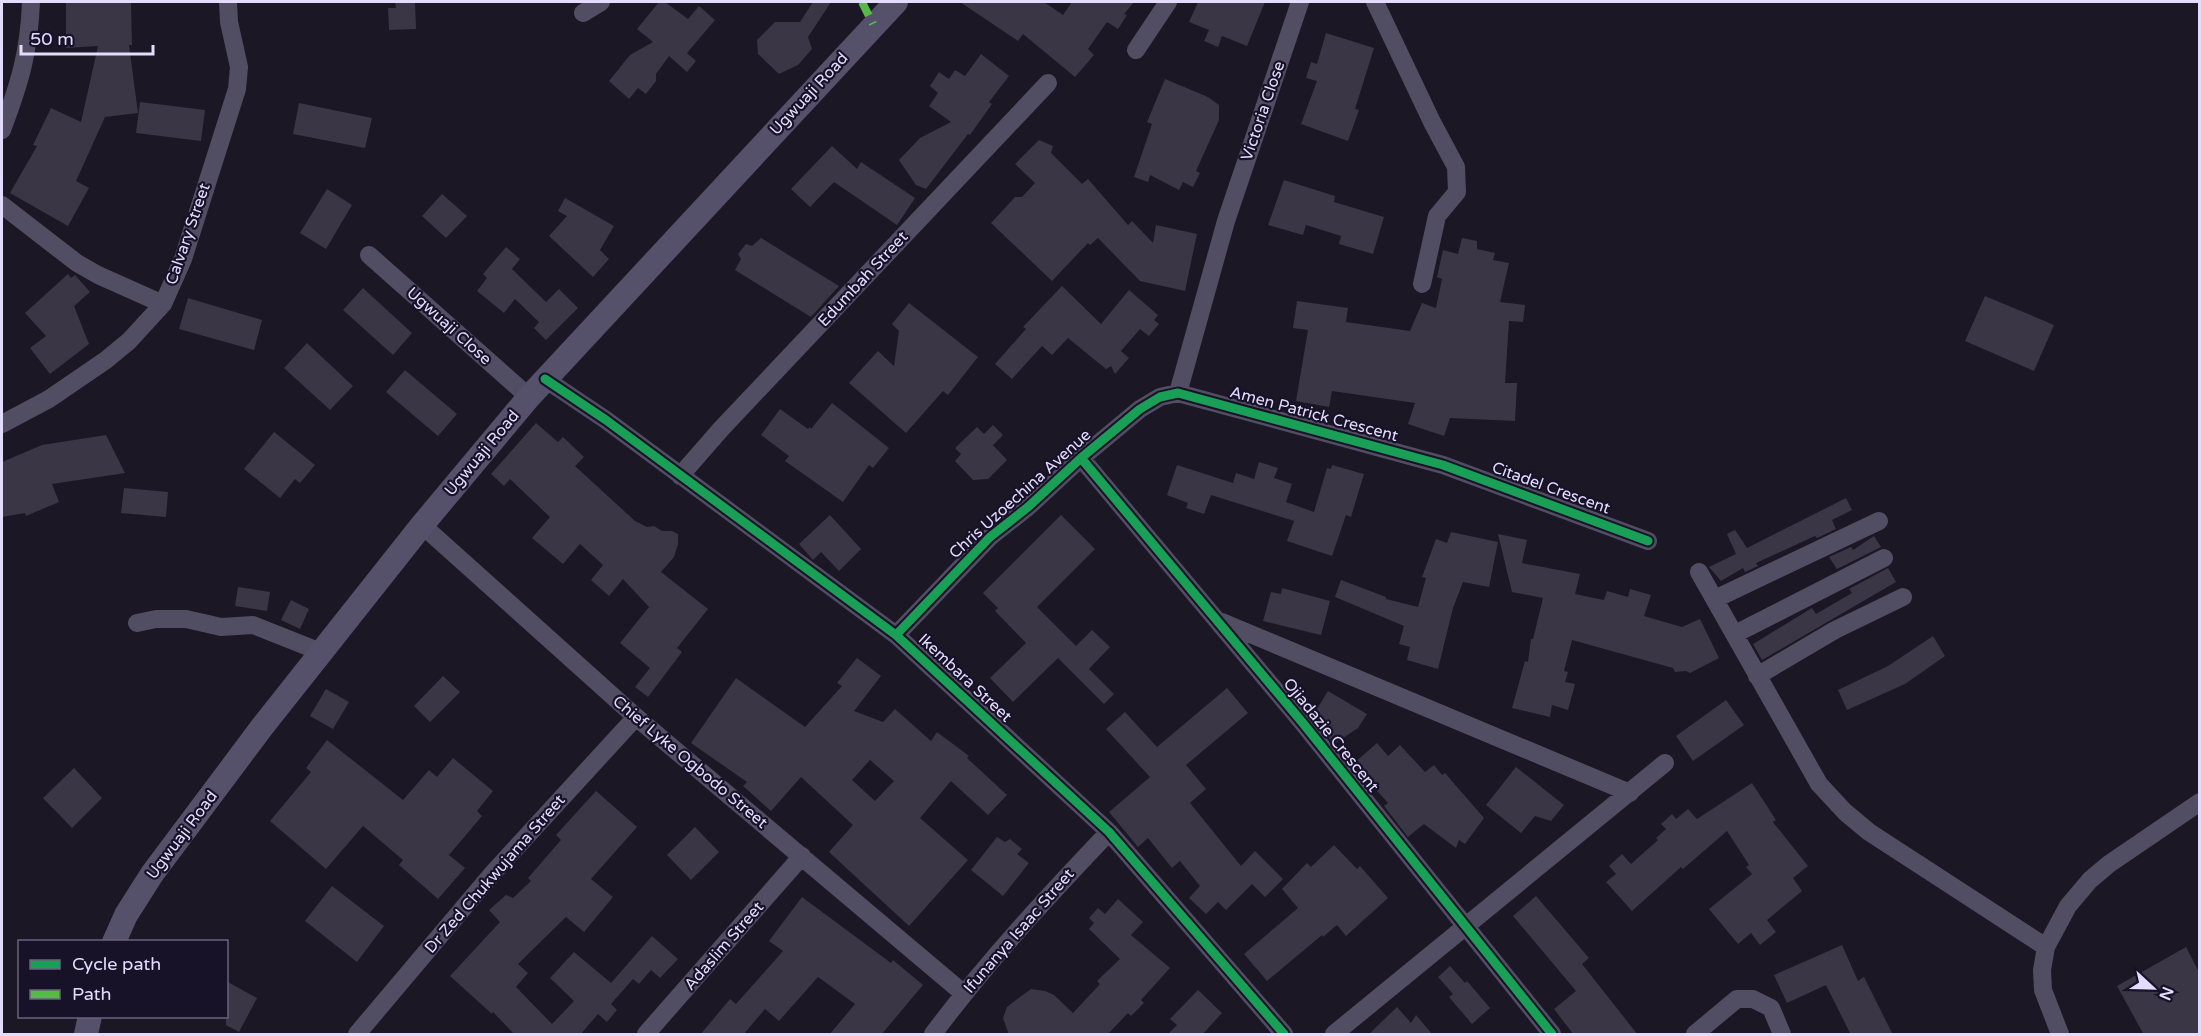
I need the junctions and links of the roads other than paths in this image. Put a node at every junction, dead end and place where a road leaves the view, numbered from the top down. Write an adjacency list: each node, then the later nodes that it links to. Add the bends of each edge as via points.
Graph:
1 (31, 2): 11 (street, via 25,65)
2 (228, 2): 15 (street, Calvary Street, via 239,67 237,89 183,259)
3 (601, 2): 8 (street)
4 (896, 2): 16 (main road, Ugwuaji Road)
5 (1168, 2): 9 (street)
6 (1300, 2): 17 (street, Victoria Close, via 1226,221)
7 (1376, 2): 14 (street, via 1456,167 1457,192 1437,216)
8 (583, 13)
9 (1136, 50)
10 (1048, 83): 22 (street, Edumbah Street)
11 (2, 129)
12 (2, 205): 15 (street, via 77,263)
13 (369, 255): 18 (street, Ugwuaji Close)
14 (1422, 284)
15 (163, 304): 19 (street, Calvary Street, via 106,360 49,399)
16 (546, 379): 18 (main road, Ugwuaji Road); 22 (street, Ikembara Street)
17 (1178, 393): 20 (street, Chris Uzoechina Avenue, via 1160,397 1140,409); 21 (street, Amen Patrick Crescent)
18 (529, 397): 24 (main road, Ugwuaji Road)
19 (2, 424)
20 (1081, 458): 30 (street, Ojiadazie Crescent); 33 (street, Chris Uzoechina Avenue, via 990,537)
21 (1443, 465): 25 (street, Citadel Crescent)
22 (680, 476): 33 (street, Ikembara Street)
23 (1879, 521): 29 (street)
24 (422, 525): 34 (main road, Ugwuaji Road); 36 (street, Chief Lyke Ogbodo Street)
25 (1648, 541)
26 (1884, 558): 32 (street)
27 (1699, 572): 29 (street)
28 (1903, 597): 35 (street, via 1835,630)
29 (1715, 599): 32 (street)
30 (1217, 620): 38 (street); 42 (street, Ojiadazie Crescent)
31 (137, 623): 34 (street, via 186,619 221,627 253,625)
32 (1735, 634): 35 (street)
33 (896, 635): 40 (street, Ikembara Street)
34 (321, 652): 43 (main road, Ugwuaji Road, via 152,874)
35 (1757, 676): 44 (street, via 1819,784 1845,812 1869,832)
36 (636, 717): 41 (street, Chief Lyke Ogbodo Street); 48 (street, Dr Zed Chukwujama Street, via 492,874)
37 (1665, 763): 38 (street)
38 (1630, 793): 42 (street)
39 (2199, 802): 44 (street, via 2090,880 2068,906)
40 (1109, 832): 45 (street, Ifunanya Isaac Street); 51 (street, Ikembara Street)
41 (802, 856): 45 (street, Chief Lyke Ogbodo Street); 49 (street, Adaslim Street)
42 (1466, 927): 52 (street); 53 (street, Ojiadazie Crescent)
43 (115, 940)
44 (2046, 947): 56 (street, via 2043,990)
45 (963, 993): 50 (street, Ifunanya Isaac Street)
46 (90, 1018): 47 (main road)
47 (86, 1035)
48 (357, 1035)
49 (646, 1035)
50 (933, 1035)
51 (1284, 1035)
52 (1334, 1035)
53 (1552, 1035)
54 (1695, 1035): 55 (street, via 1737,999 1753,999 1771,1008)
55 (1782, 1035)
56 (2060, 1035)

